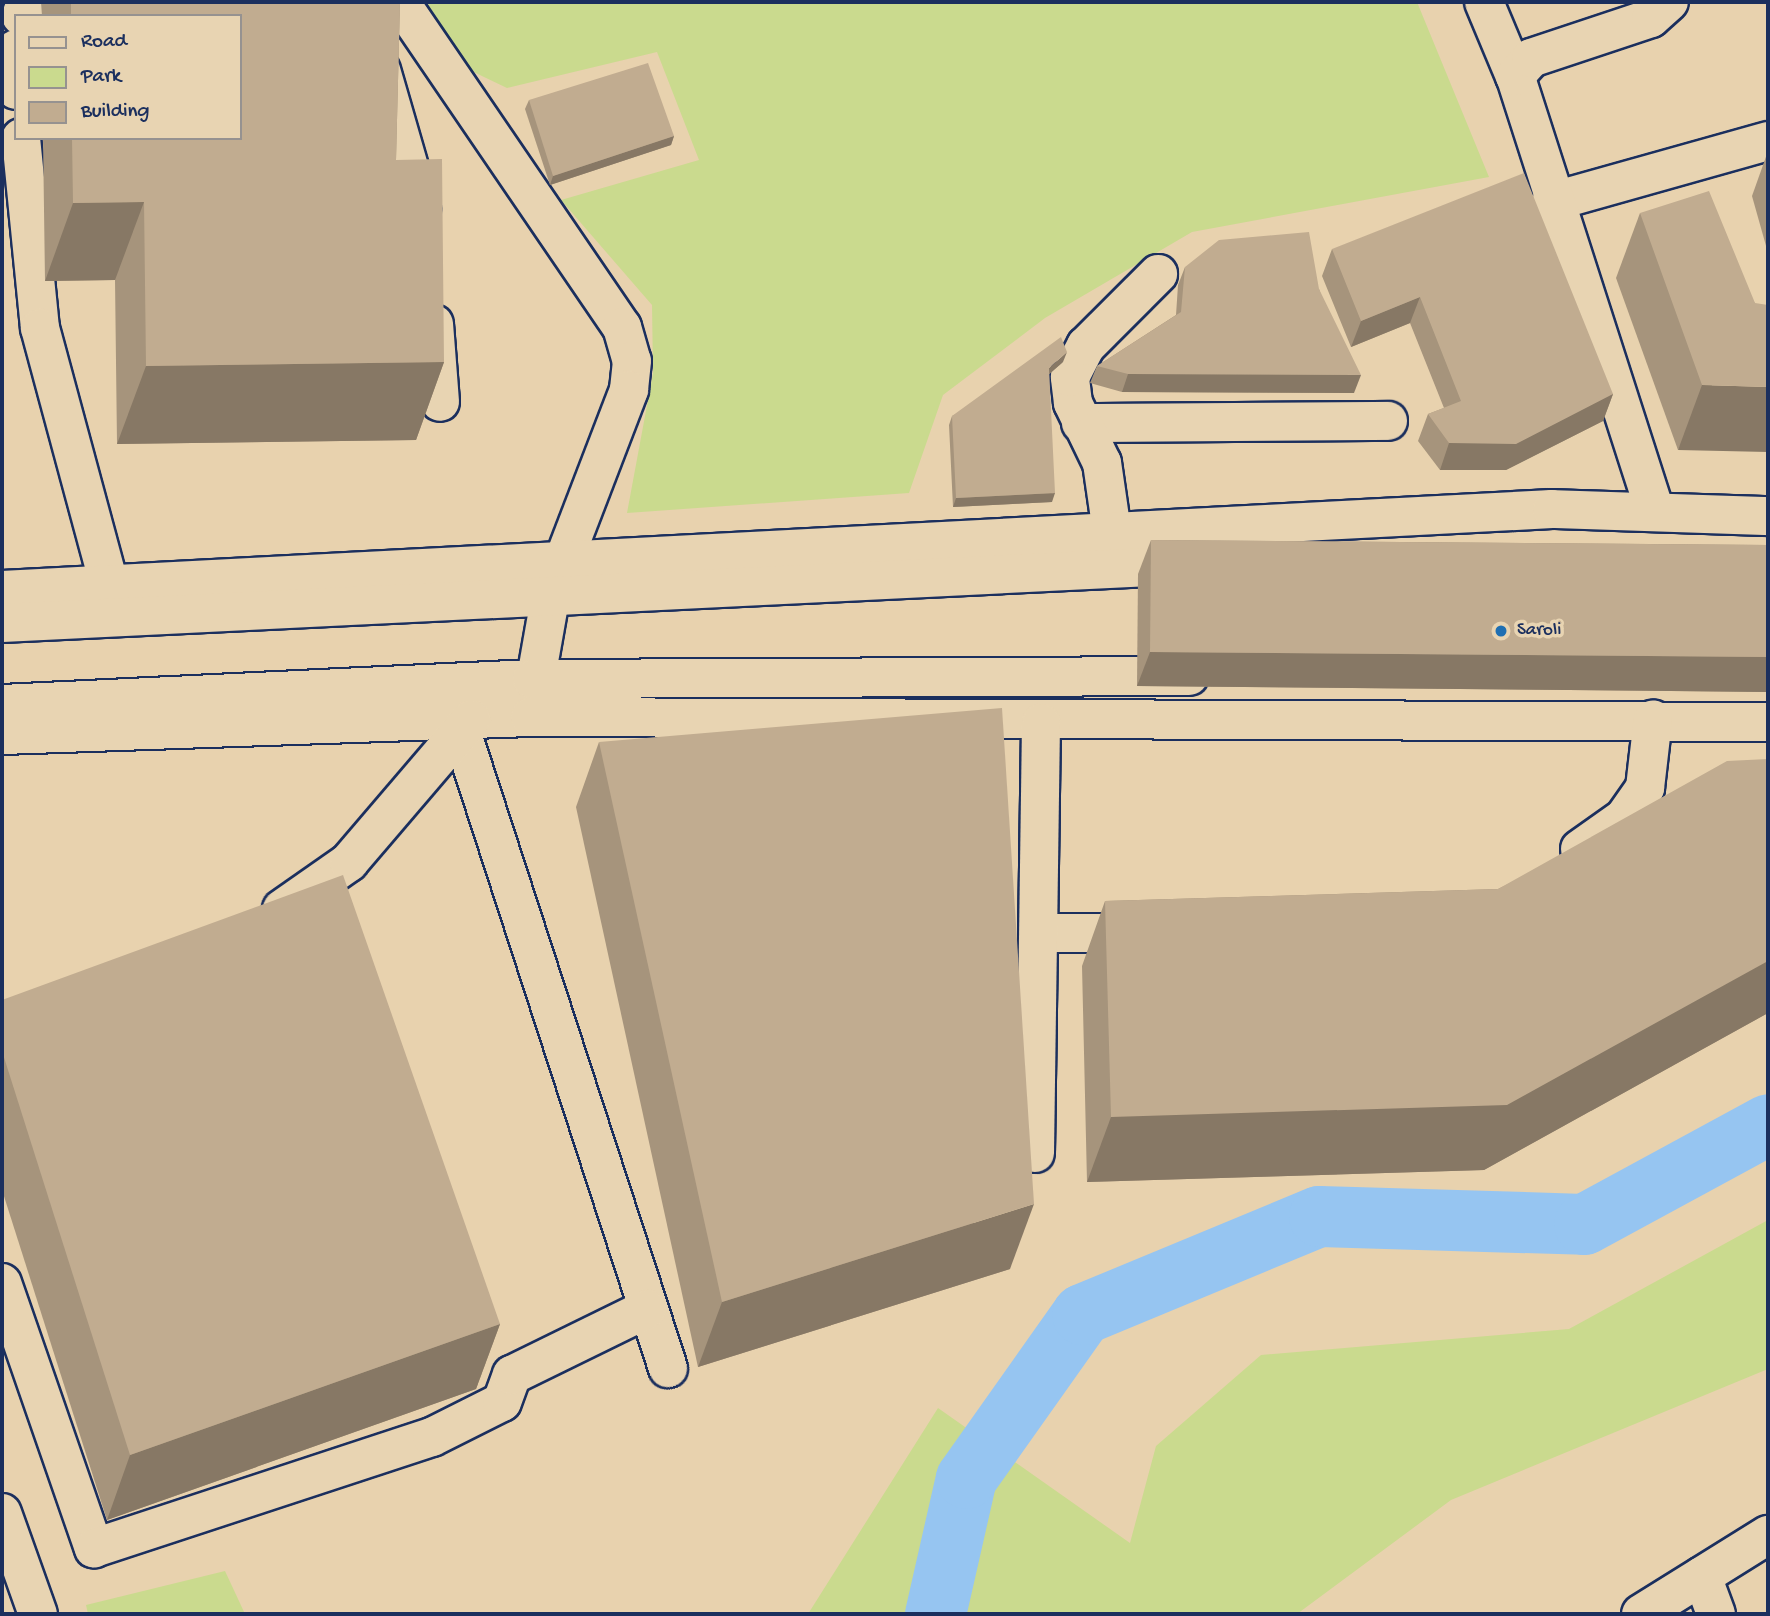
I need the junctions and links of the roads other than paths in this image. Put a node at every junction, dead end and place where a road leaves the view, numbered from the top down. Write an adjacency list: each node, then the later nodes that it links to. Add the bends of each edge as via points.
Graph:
1 (400, 2): 21 (main road, via 622,327 632,361 629,390)
2 (1484, 2): 5 (main road)
3 (1669, 2): 5 (main road, via 1651,18 1531,58)
4 (352, 52): 11 (main road, via 385,73)
5 (1516, 88): 9 (main road)
6 (21, 140): 22 (main road, via 40,328)
7 (1768, 141): 8 (main road)
8 (1687, 164): 9 (main road); 10 (main road)
9 (1546, 187): 17 (main road)
10 (1701, 200)
11 (426, 240)
12 (1158, 274): 16 (main road, via 1086,346 1070,377)
13 (430, 281): 14 (main road)
14 (440, 402)
15 (1388, 421): 16 (main road)
16 (1081, 423): 19 (main road, via 1102,463)
17 (1654, 508): 18 (main road); 19 (main road)
18 (1768, 516)
19 (1112, 532): 21 (main road)
20 (1227, 564): 21 (main road)
21 (558, 576): 22 (main road); 24 (main road); 26 (main road)
22 (109, 584): 23 (main road)
23 (2, 590)
24 (2, 623)
25 (1223, 676): 26 (main road)
26 (532, 679): 27 (main road); 28 (main road)
27 (2, 704)
28 (530, 717): 31 (main road); 32 (main road)
29 (1653, 719): 30 (main road); 31 (main road); 34 (main road, via 1645,788 1624,818)
30 (1768, 722)
31 (1041, 723): 36 (main road)
32 (466, 725): 33 (main road); 35 (main road, via 331,900); 40 (main road)
33 (2, 735)
34 (1545, 874)
35 (246, 923)
36 (1041, 933): 37 (main road); 38 (main road)
37 (1180, 933)
38 (1035, 1153)
39 (2, 1283): 43 (main road, via 94,1548 432,1437)
40 (647, 1309): 42 (main road); 43 (main road, via 512,1375)
41 (487, 1350): 43 (main road)
42 (668, 1368)
43 (502, 1402)
44 (2, 1513): 47 (main road)
45 (1768, 1535): 46 (main road)
46 (1702, 1576): 48 (main road); 49 (main road)
47 (24, 1603)
48 (1641, 1614)
49 (1716, 1614)

